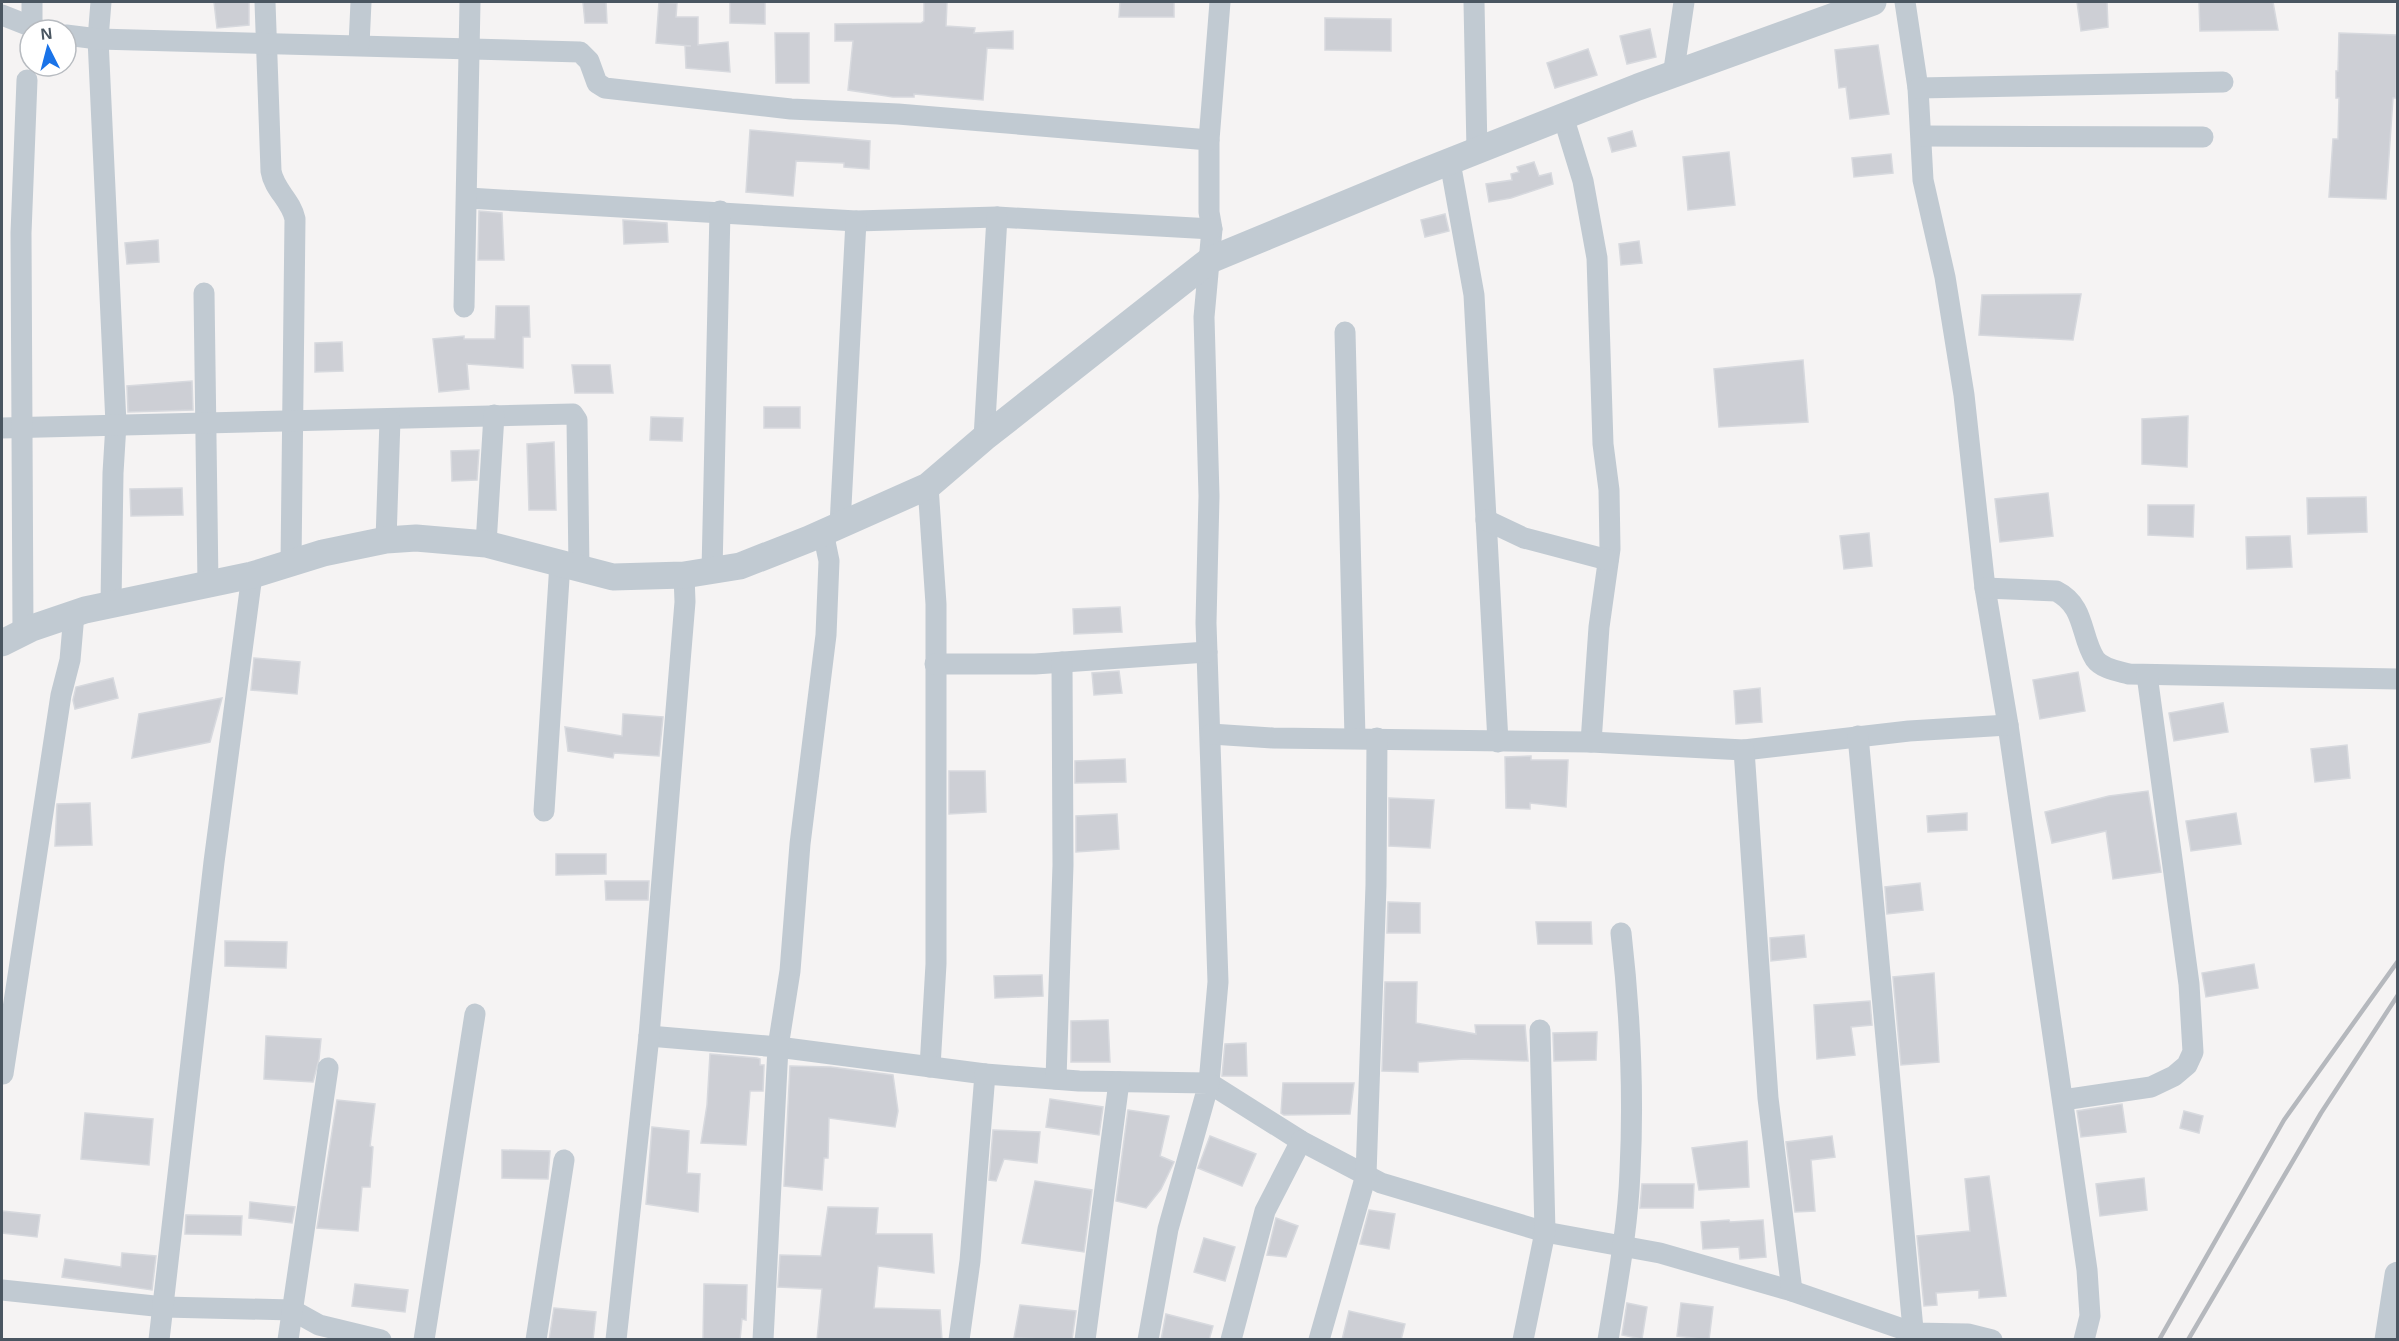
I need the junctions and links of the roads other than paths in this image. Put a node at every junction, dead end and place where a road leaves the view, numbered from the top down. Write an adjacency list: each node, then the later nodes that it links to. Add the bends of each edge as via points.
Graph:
1 (32, 2): 12 (street)
2 (101, 2): 15 (street)
3 (265, 2): 16 (street)
4 (361, 2): 17 (street)
5 (470, 2): 18 (street)
6 (1220, 2): 26 (street)
7 (1474, 2): 27 (street)
8 (1684, 2): 19 (street)
9 (1873, 2): 19 (street)
10 (1905, 2): 22 (street)
11 (2, 15): 13 (street)
12 (34, 18)
13 (18, 22)
14 (78, 36): 15 (street)
15 (98, 39): 16 (street); 42 (street)
16 (267, 43): 17 (street); 39 (street, via 271,171 276,188 293,207 295,219)
17 (359, 45): 18 (street)
18 (471, 49): 26 (street, via 580,52 589,61 597,83 605,88 699,100); 29 (street)
19 (1673, 76): 23 (street)
20 (27, 80): 43 (street)
21 (2223, 82): 22 (street)
22 (1918, 88): 24 (street)
23 (1563, 116): 27 (street); 50 (street, via 1583,181 1597,258 1603,444 1611,531)
24 (1922, 136): 25 (street); 57 (street, via 1923,180 1945,277 1962,383)
25 (2203, 137)
26 (1209, 140): 33 (street)
27 (1477, 151): 28 (street)
28 (1450, 162): 34 (street); 46 (street, via 1474,295)
29 (468, 198): 30 (street); 36 (street)
30 (720, 211): 32 (street); 53 (street)
31 (997, 217): 32 (street); 33 (street); 44 (street)
32 (856, 221): 47 (street)
33 (1212, 229): 34 (street)
34 (1210, 260): 44 (street); 61 (street, via 1204,316 1209,496)
35 (204, 292): 41 (street)
36 (464, 307)
37 (1345, 332): 69 (street)
38 (494, 414): 40 (street); 49 (street); 52 (street, via 570,414 576,418)
39 (294, 419): 40 (street); 41 (street); 51 (street)
40 (390, 420): 48 (street)
41 (205, 422): 42 (street); 56 (street)
42 (116, 424): 43 (street); 58 (street)
43 (12, 428): 60 (street)
44 (984, 438): 45 (street)
45 (928, 486): 47 (street); 63 (street, via 936,604)
46 (1486, 520): 50 (street, via 1524,538); 71 (street)
47 (831, 529): 53 (street, via 740,566); 79 (street, via 826,635 800,844 790,971)
48 (386, 540): 49 (street, via 416,538); 51 (street)
49 (486, 544): 52 (street)
50 (1608, 560): 72 (street)
51 (291, 563): 54 (street)
52 (569, 565): 55 (street, via 613,577); 74 (street)
53 (712, 571): 55 (street)
54 (252, 576): 56 (street); 96 (street, via 214,862)
55 (684, 576): 78 (street)
56 (208, 584): 58 (street)
57 (1985, 588): 64 (street, via 2056,591 2078,612 2096,659 2107,668); 66 (street)
58 (111, 604): 59 (street)
59 (74, 614): 60 (street); 82 (street, via 70,660 61,695)
60 (12, 638)
61 (1207, 652): 62 (street); 67 (street)
62 (1062, 662): 63 (street); 84 (street, via 1063,865)
63 (935, 664): 80 (street, via 936,964)
64 (2147, 675): 65 (street); 87 (street, via 2189,984 2193,1052 2187,1065 2174,1076 2151,1087)
65 (2397, 680)
66 (2008, 725): 68 (street); 87 (street)
67 (1211, 734): 69 (street); 86 (street, via 1218,982)
68 (1857, 736): 73 (street); 98 (street)
69 (1355, 738): 70 (street)
70 (1377, 738): 71 (street); 90 (street)
71 (1498, 742): 72 (street)
72 (1591, 742): 73 (street)
73 (1744, 750): 95 (street, via 1768,1098)
74 (544, 811)
75 (1622, 933): 92 (street, via 1629,1001 1632,1107)
76 (475, 1014): 102 (street)
77 (1540, 1030): 91 (street)
78 (649, 1036): 79 (street); 104 (street)
79 (778, 1047): 80 (street); 105 (street)
80 (930, 1067): 83 (street)
81 (328, 1068): 97 (street)
82 (3, 1074)
83 (984, 1074): 84 (street); 106 (street, via 970,1262)
84 (1056, 1079): 85 (street)
85 (1119, 1082): 86 (street); 107 (street)
86 (1209, 1083): 88 (street); 108 (street, via 1168,1229)
87 (2062, 1100): 114 (street, via 2087,1270 2090,1316)
88 (1301, 1141): 90 (street); 109 (street, via 1265,1211)
89 (564, 1160): 103 (street)
90 (1366, 1175): 91 (street, via 1381,1183); 110 (street)
91 (1545, 1232): 92 (street); 111 (street)
92 (1623, 1248): 95 (street, via 1660,1253); 112 (street)
93 (2397, 1275): 115 (street)
94 (2, 1290): 96 (street)
95 (1792, 1291): 98 (street)
96 (164, 1307): 97 (street); 99 (street)
97 (292, 1310): 100 (street); 101 (street, via 319,1325)
98 (1914, 1336): 113 (street, via 1968,1334)
99 (159, 1340)
100 (288, 1340)
101 (381, 1340)
102 (424, 1340)
103 (536, 1340)
104 (616, 1340)
105 (763, 1340)
106 (959, 1340)
107 (1085, 1340)
108 (1148, 1340)
109 (1231, 1340)
110 (1319, 1340)
111 (1523, 1340)
112 (1608, 1340)
113 (1992, 1340)
114 (2084, 1340)
115 (2388, 1340)

